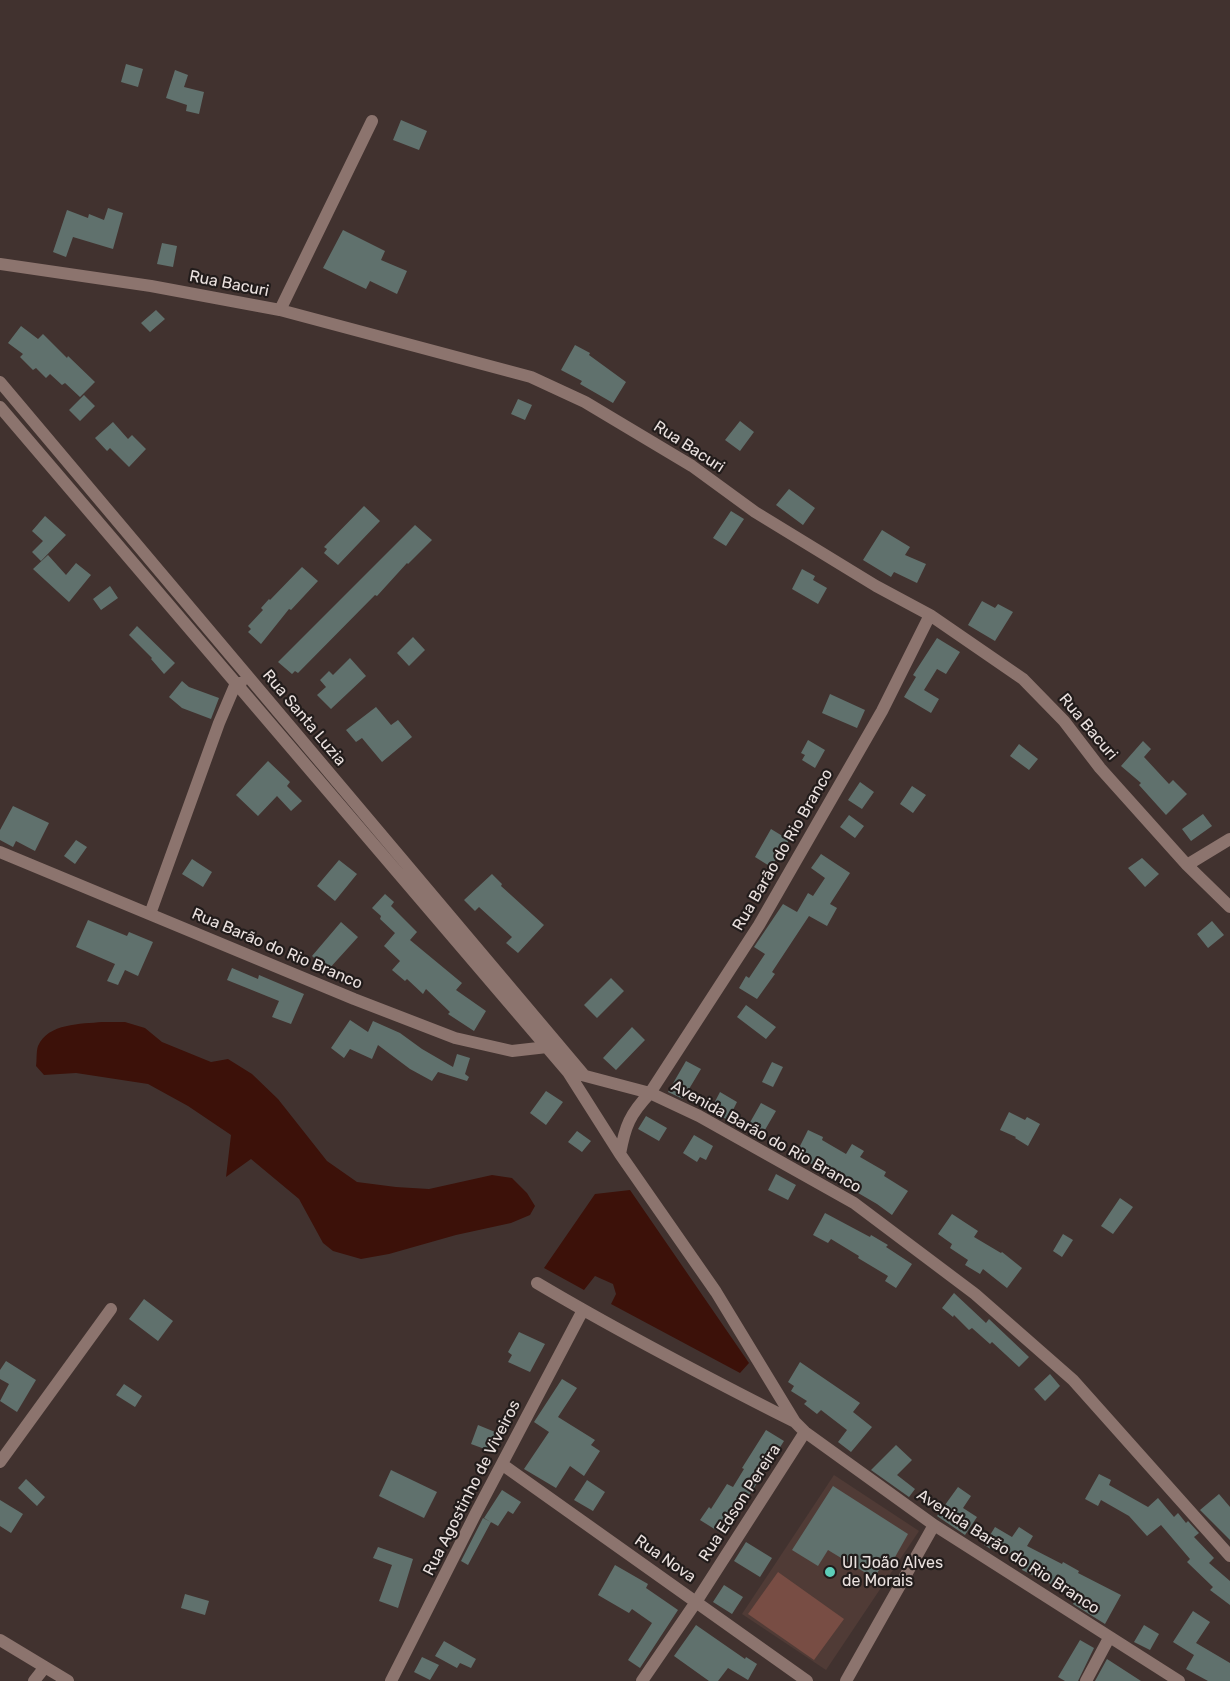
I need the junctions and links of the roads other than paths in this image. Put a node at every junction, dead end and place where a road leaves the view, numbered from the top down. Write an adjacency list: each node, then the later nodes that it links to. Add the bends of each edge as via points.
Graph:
1 (372, 121): 3 (street)
2 (0, 264): 3 (street, Rua Bacuri)
3 (280, 310): 6 (street, Rua Bacuri, via 531,376 558,388 647,438 755,512)
4 (0, 382): 7 (street, Rua Santa Luzia)
5 (0, 407): 8 (street, Rua Santa Luzia)
6 (930, 615): 11 (street, Rua Bacuri, via 1023,679); 17 (street, Rua Barão do Rio Branco, via 882,711 759,925)
7 (252, 682): 8 (street); 16 (street, Rua Santa Luzia)
8 (236, 683): 13 (street); 14 (street, Rua Santa Luzia)
9 (1230, 839): 11 (street)
10 (0, 852): 13 (street, Rua Barão do Rio Branco)
11 (1187, 865): 12 (street, Rua Bacuri)
12 (1230, 907)
13 (150, 914): 14 (street, Rua Barão do Rio Branco, via 455,1038 512,1051)
14 (547, 1047): 15 (street, Rua Santa Luzia)
15 (568, 1072): 16 (street); 18 (street, Avenida Barão do Rio Branco)
16 (584, 1076): 17 (street, Avenida Barão do Rio Branco)
17 (650, 1093): 18 (street, Avenida Barão do Rio Branco, via 631,1114); 27 (street, Avenida Barão do Rio Branco, via 699,1116 854,1203 975,1294 1073,1380)
18 (620, 1154): 22 (street, Avenida Barão do Rio Branco, via 716,1292)
19 (537, 1283): 21 (street, Avenida Barão do Rio Branco)
20 (111, 1309): 24 (street)
21 (583, 1310): 22 (street, Avenida Barão do Rio Branco); 25 (street, Rua Agostinho de Viveiros)
22 (795, 1422): 23 (street, Avenida Barão do Rio Branco)
23 (805, 1432): 26 (street, Avenida Barão do Rio Branco); 28 (street, Rua Edson Pereira)
24 (0, 1462)
25 (503, 1465): 28 (street, Rua Nova); 34 (street, Rua Agostinho de Viveiros)
26 (934, 1525): 29 (street, Avenida Barão do Rio Branco); 37 (street)
27 (1230, 1556)
28 (696, 1602): 35 (street, Rua Edson Pereira); 36 (street, Rua Nova)
29 (1109, 1638): 38 (street); 39 (street, Avenida Barão do Rio Branco)
30 (0, 1640): 31 (street)
31 (45, 1667): 32 (street); 33 (street)
32 (34, 1681)
33 (68, 1681)
34 (391, 1681)
35 (642, 1681)
36 (807, 1681)
37 (846, 1681)
38 (1086, 1681)
39 (1179, 1681)

